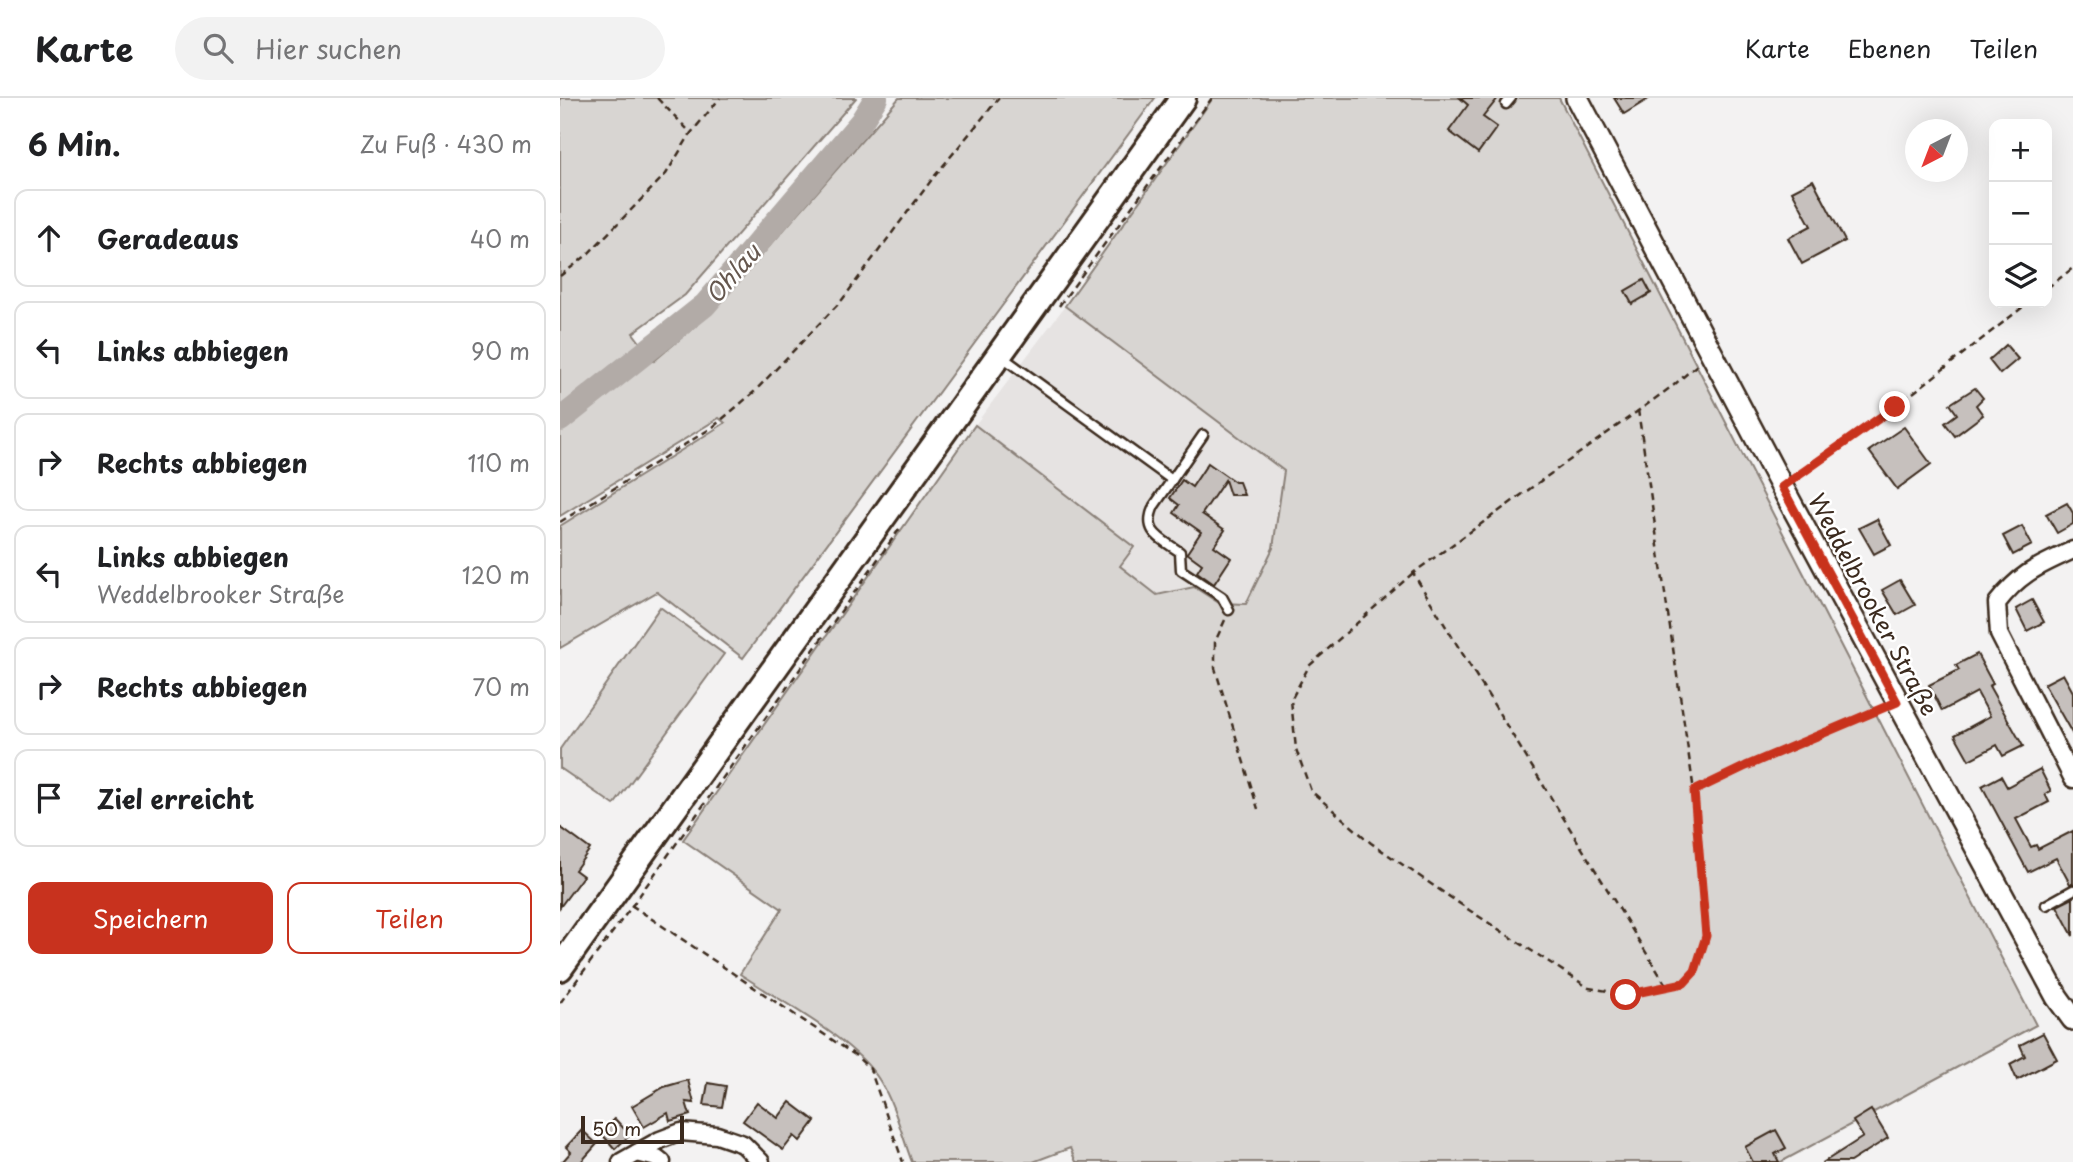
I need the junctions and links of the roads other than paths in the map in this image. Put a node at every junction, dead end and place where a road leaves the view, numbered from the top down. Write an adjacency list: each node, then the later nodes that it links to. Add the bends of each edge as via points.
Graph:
1 (1183, 98): 3 (main road)
2 (1577, 98): 12 (street, Weddelbrooker Straße, via 1897,702)
3 (999, 354): 5 (lane); 11 (main road, via 624,900)
4 (1203, 435): 5 (lane)
5 (1172, 480): 7 (lane, via 1149,516 1150,527 1180,552 1181,570 1222,597)
6 (2073, 551): 8 (street, via 2028,571 1997,603 1999,634)
7 (1229, 610)
8 (2073, 779)
9 (2073, 890): 10 (lane)
10 (2046, 905)
11 (560, 968)
12 (2073, 1019)
13 (637, 1153): 14 (street); 15 (street); 16 (street, via 681,1132 717,1135 743,1144)
14 (621, 1162)
15 (662, 1162)
16 (761, 1162)

